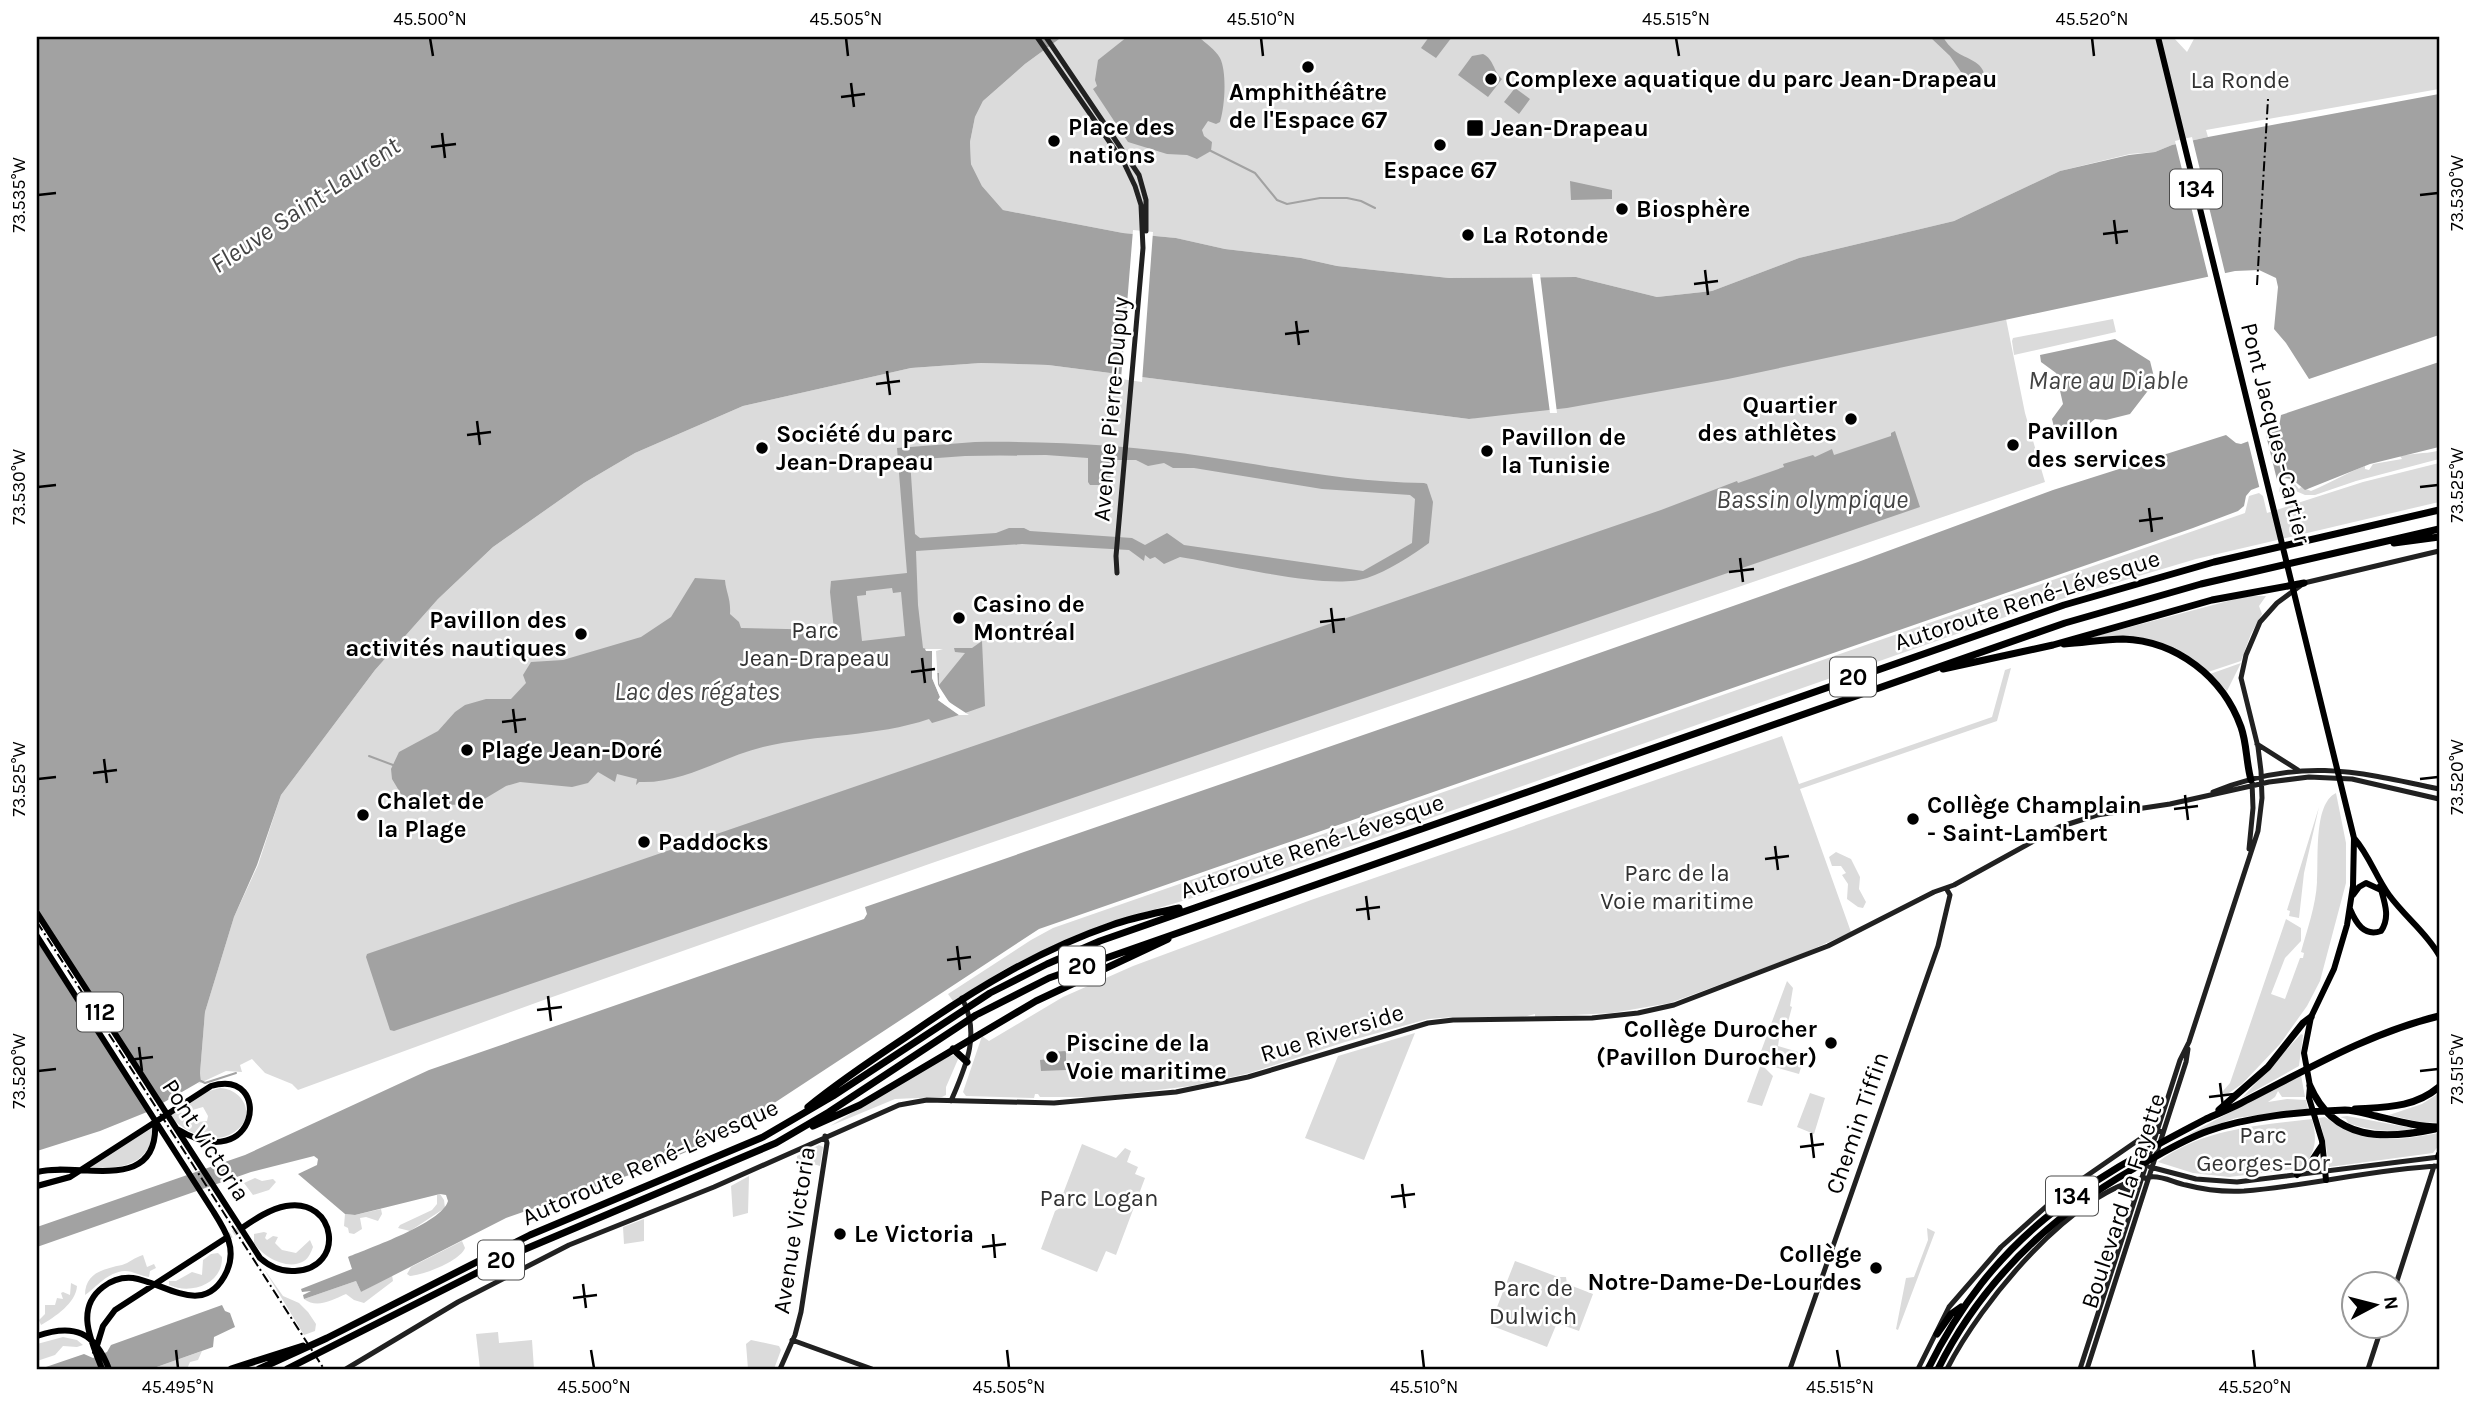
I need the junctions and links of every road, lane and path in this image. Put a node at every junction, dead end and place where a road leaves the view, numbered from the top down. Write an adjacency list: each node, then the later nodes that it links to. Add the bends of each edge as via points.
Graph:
1 (1037, 37): 4 (street, via 1130,174 1141,205)
2 (1046, 37): 4 (street, via 1139,175 1147,209)
3 (2158, 37): 21 (main road, Pont Jacques-Cartier / 134)
4 (1143, 248): 10 (street, Avenue Pierre-Dupuy)
5 (2439, 510): 28 (highway, Autoroute René-Lévesque / 20, via 2214,562 2055,607)
6 (2439, 529): 8 (highway, Autoroute René-Lévesque / 20)
7 (2439, 537): 8 (highway)
8 (2348, 550): 13 (highway, Autoroute René-Lévesque / 20, via 2149,598)
9 (2439, 551): 11 (street, Boulevard La Fayette)
10 (1117, 573)
11 (2304, 583): 12 (highway, via 2212,600); 14 (street, Boulevard La Fayette, via 2263,618 2244,661 2241,682)
12 (2053, 645): 13 (highway); 17 (highway, via 2134,640 2162,646 2191,662 2214,682 2234,713 2244,737)
13 (1918, 674): 31 (highway, Autoroute René-Lévesque / 20)
14 (2257, 744): 15 (street); 16 (street, Boulevard La Fayette)
15 (2298, 770): 16 (street); 19 (street, via 2368,773)
16 (2261, 776): 17 (street); 18 (street, Boulevard La Fayette)
17 (2252, 783): 18 (street); 22 (street, Boulevard La Fayette); 24 (street, Rue Riverside, via 2073,822)
18 (2262, 783): 20 (street, via 2347,778); 22 (street, Boulevard La Fayette, via 2260,820)
19 (2439, 789)
20 (2439, 799)
21 (2354, 838): 23 (main road, Pont Jacques-Cartier / 134); 27 (main road, Pont Jacques-Cartier / 134)
22 (2248, 856): 51 (street, Boulevard La Fayette)
23 (2377, 877): 25 (main road); 26 (main road, Pont Jacques-Cartier / 134)
24 (1946, 888): 44 (street, Rue Riverside, via 1828,946 1664,1008 1567,1019 1428,1023 1248,1077 1165,1093 1054,1103); 86 (street, Chemin Tiffin, via 1950,895 1938,946)
25 (2381, 890): 26 (main road); 27 (main road, via 2366,883); 29 (main road, via 2386,917 2381,931 2361,928)
26 (2389, 894): 33 (main road, Pont Jacques-Cartier / 134)
27 (2352, 896): 29 (main road, Pont Jacques-Cartier / 134)
28 (1218, 900): 36 (highway, via 1119,922 1076,938); 48 (highway, Autoroute René-Lévesque / 20, via 1079,950 1014,981)
29 (2350, 909): 38 (main road, Pont Jacques-Cartier / 134, via 2336,964)
30 (37, 913): 50 (main road, Pont Victoria / 112)
31 (1191, 927): 39 (highway, via 1036,1001); 53 (highway, Autoroute René-Lévesque / 20, via 1049,978 976,1015)
32 (37, 936): 47 (main road, Pont Victoria / 112)
33 (2430, 939): 34 (main road); 35 (main road, Pont Jacques-Cartier)
34 (2439, 941)
35 (2439, 956)
36 (962, 998): 39 (street); 48 (highway, via 839,1082)
37 (2439, 1016): 46 (highway, via 2348,1048)
38 (2311, 1017): 42 (main road, Pont Jacques-Cartier, via 2304,1062); 46 (highway, via 2254,1080)
39 (972, 1038): 40 (highway); 41 (street)
40 (953, 1049): 41 (highway); 53 (highway, via 846,1112)
41 (967, 1062): 44 (street)
42 (2309, 1086): 49 (highway, via 2328,1113 2357,1131 2397,1136); 54 (main road, Pont Jacques-Cartier)
43 (2439, 1087): 45 (highway, via 2406,1104)
44 (951, 1101): 52 (street, Rue Riverside, via 903,1104)
45 (2348, 1110): 49 (highway); 57 (highway, 134, via 2226,1125 2161,1153)
46 (2207, 1119): 70 (highway, 134, via 2094,1181 2048,1215 2002,1259)
47 (155, 1122): 59 (main road, via 151,1148 134,1166 113,1172); 74 (main road, Pont Victoria / 112, via 230,1243 230,1261 211,1290 195,1295 180,1295 125,1278 110,1282 91,1300)
48 (789, 1123): 73 (highway, Autoroute René-Lévesque / 20, via 729,1153 512,1243)
49 (2439, 1127)
50 (174, 1128): 64 (main road, via 212,1140 239,1135 250,1118 247,1097 230,1084 211,1086 70,1177); 67 (main road, Pont Victoria / 112, via 262,1260 287,1271 303,1270 313,1267 329,1244 319,1214 302,1206 276,1209)
51 (2160, 1131): 57 (street, Boulevard La Fayette); 58 (street, Boulevard La Fayette); 71 (street, via 2150,1132 2065,1191 2018,1231 1951,1306)
52 (825, 1136): 75 (street, Avenue Victoria, via 801,1312); 83 (street, Rue Riverside, via 569,1245 458,1302)
53 (784, 1138): 82 (highway, Autoroute René-Lévesque / 20, via 516,1253)
54 (2322, 1145): 60 (main road); 61 (main road, Pont Jacques-Cartier)
55 (2439, 1156): 56 (street); 61 (street)
56 (2437, 1166): 61 (street); 69 (street)
57 (2143, 1167): 58 (street); 63 (street, Boulevard La Fayette); 89 (highway, 134, via 2078,1203 2017,1256 1971,1313)
58 (2151, 1167): 60 (street, via 2219,1182); 62 (street, Boulevard La Fayette)
59 (37, 1172)
60 (2297, 1175): 61 (street)
61 (2326, 1176): 62 (street, via 2232,1191)
62 (2148, 1177): 63 (street); 92 (street, Boulevard La Fayette)
63 (2141, 1180): 65 (street); 66 (street, Boulevard La Fayette)
64 (37, 1186)
65 (2120, 1186): 66 (street); 90 (street, via 2067,1222 2016,1269 1978,1315)
66 (2134, 1201): 91 (street, Boulevard La Fayette)
67 (242, 1228)
68 (226, 1238): 77 (main road, via 115,1310 106,1320)
69 (2401, 1270)
70 (1967, 1302): 71 (highway); 88 (highway, 134)
71 (1937, 1334): 87 (street)
72 (37, 1336): 74 (main road, via 66,1329)
73 (327, 1338): 80 (highway); 81 (highway, Autoroute René-Lévesque / 20)
74 (89, 1339): 77 (main road, 112)
75 (792, 1340): 84 (street, Avenue Victoria); 85 (street)
76 (2377, 1340): 93 (street)
77 (99, 1351): 78 (main road, 112); 79 (main road, 112)
78 (102, 1369)
79 (109, 1369)
80 (231, 1369)
81 (259, 1369)
82 (287, 1369)
83 (346, 1369)
84 (780, 1369)
85 (872, 1369)
86 (1790, 1369)
87 (1919, 1369)
88 (1928, 1369)
89 (1938, 1369)
90 (1947, 1369)
91 (2080, 1369)
92 (2087, 1369)
93 (2368, 1369)

